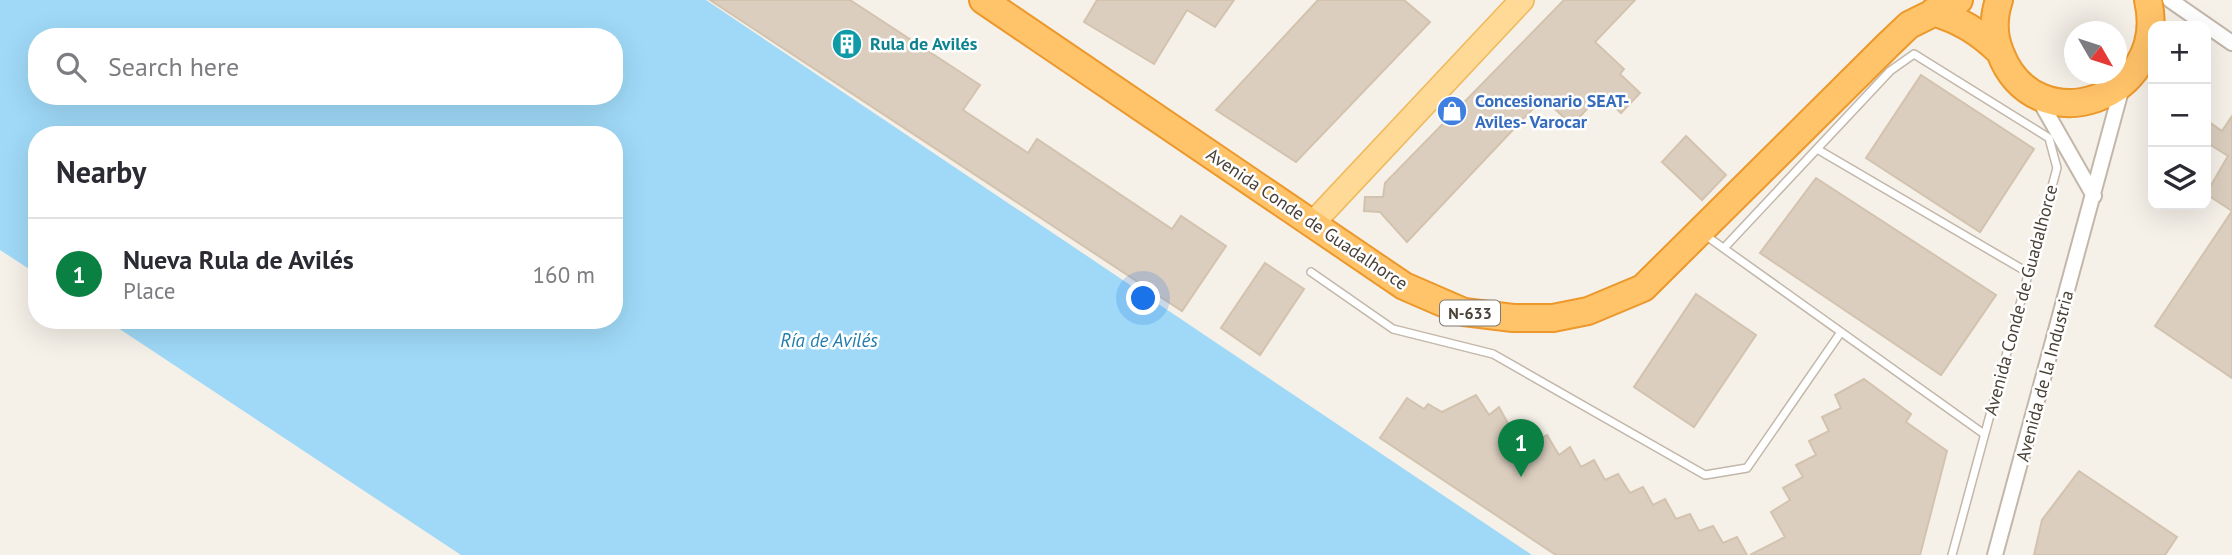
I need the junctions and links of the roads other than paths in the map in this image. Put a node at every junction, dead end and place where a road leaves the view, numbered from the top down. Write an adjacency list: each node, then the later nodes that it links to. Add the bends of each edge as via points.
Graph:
1 (983, 0): 16 (highway, Avenida Conde de Guadalhorce / N-633)
2 (1522, 0): 16 (main road)
3 (1959, 0): 6 (highway, Avenida Conde de Guadalhorce)
4 (2166, 1): 7 (highway); 9 (street)
5 (1997, 6): 10 (highway, via 1994,38)
6 (1933, 12): 10 (highway, via 1956,19); 17 (highway, Avenida Conde de Guadalhorce / N-633, via 1909,25)
7 (2159, 21)
8 (2211, 39): 9 (street)
9 (2229, 41)
10 (1999, 51): 13 (highway, via 2024,88)
11 (2148, 51): 12 (highway)
12 (2122, 87): 13 (highway, via 2077,104); 15 (street, Avenida de la Industria)
13 (2037, 94): 15 (street)
14 (1817, 149): 18 (lane, Avenida Conde de Guadalhorce); 20 (lane); 20 (lane, Avenida Conde de Guadalhorce, via 1890,71 1914,54 2049,138 2057,168)
15 (2094, 196): 24 (street, Avenida de la Industria)
16 (1312, 223): 17 (highway, Avenida Conde de Guadalhorce / N-633, via 1404,286 1464,312 1513,318 1553,318 1588,311 1643,288)
17 (1701, 232): 18 (lane)
18 (1724, 248): 21 (lane)
19 (1311, 272): 21 (lane, via 1393,329 1493,354 1705,475 1747,468)
20 (2028, 272): 22 (lane, Avenida Conde de Guadalhorce)
21 (1842, 332): 22 (lane)
22 (1984, 434): 23 (lane, Avenida Conde de Guadalhorce)
23 (1952, 555)
24 (1995, 555)

